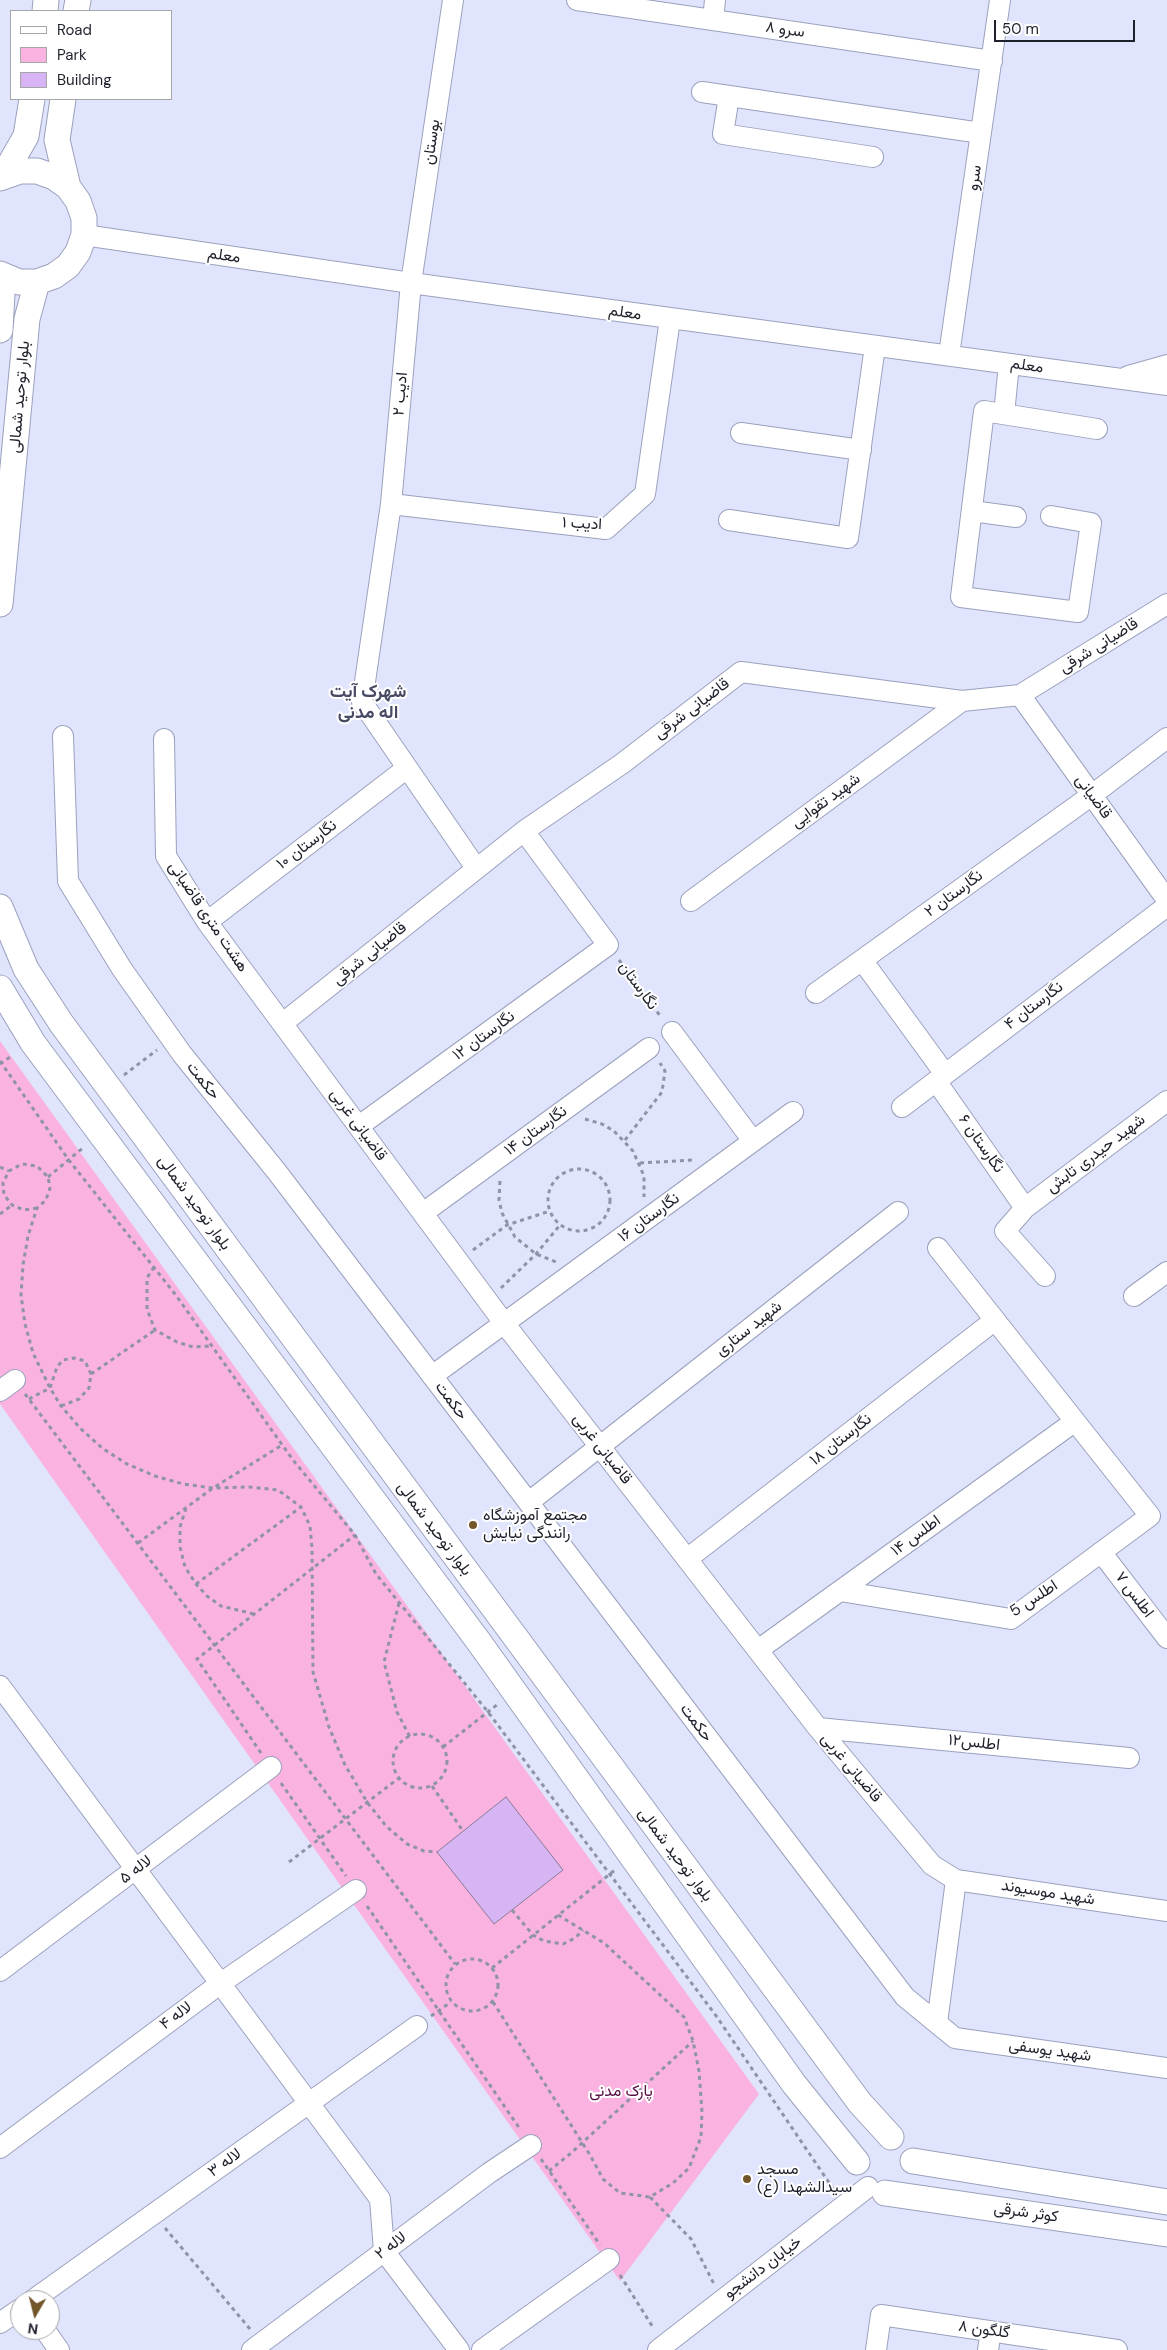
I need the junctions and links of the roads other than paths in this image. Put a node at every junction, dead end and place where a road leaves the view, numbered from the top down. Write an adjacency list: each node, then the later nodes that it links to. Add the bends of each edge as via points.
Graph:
1 (453, 0): 18 (street, بوستان)
2 (577, 0): 5 (street, سرو ۸)
3 (716, 0): 5 (street)
4 (1000, 0): 6 (street, سرو)
5 (712, 20): 6 (street, سرو ۸)
6 (992, 61): 11 (street, سرو)
7 (702, 92): 8 (street)
8 (729, 96): 11 (street); 12 (street, via 723,134)
9 (32, 100): 13 (main road, via 26,136)
10 (63, 100): 14 (main road, via 57,140)
11 (981, 133): 22 (street, سرو)
12 (873, 158)
13 (1, 177): 14 (main road, via 20,171 37,171 54,176)
14 (68, 187): 15 (main road, via 84,218)
15 (84, 235): 17 (main road, via 68,266); 18 (street, معلم)
16 (1, 275): 17 (main road, via 19,282); 20 (main road, بلوار توحید شمالی)
17 (37, 282): 36 (main road, بلوار توحید شمالی, via 27,319)
18 (411, 284): 19 (street, معلم); 31 (street, ادیب ۲)
19 (670, 319): 21 (street, معلم); 31 (street, ادیب ۱, via 645,494 606,529)
20 (0, 330)
21 (875, 346): 22 (street, معلم); 30 (street)
22 (949, 355): 23 (street, معلم)
23 (1009, 364): 25 (street, معلم); 27 (street)
24 (1167, 365): 25 (street)
25 (1112, 378): 26 (street, معلم)
26 (1167, 386)
27 (1004, 414): 28 (street); 32 (street, via 984,411)
28 (1097, 429)
29 (741, 433): 30 (street)
30 (860, 450): 35 (street, via 848,538)
31 (391, 504): 43 (street, ادیب ۲, via 362,702)
32 (972, 511): 33 (street, via 961,597 1078,612 1091,523); 34 (street)
33 (1051, 516)
34 (1016, 517)
35 (729, 520)
36 (0, 604)
37 (1167, 604): 38 (street, قاضیانی شرقی)
38 (1020, 695): 39 (street, قاضیانی شرقی); 44 (street, قاضیانی)
39 (962, 701): 45 (street, قاضیانی شرقی, via 741,672); 48 (street, شهید تقوایی)
40 (63, 736): 74 (street, حکمت, via 68,881 122,969 171,1039)
41 (1167, 738): 44 (street, نگارستان ۲)
42 (164, 739): 51 (street, هشت متری قاضیانی, via 166,856)
43 (407, 768): 46 (street, ادیب ۲); 51 (street, نگارستان ۱۰)
44 (1092, 795): 47 (street, قاضیانی); 53 (street, نگارستان ۲)
45 (524, 831): 46 (street, قاضیانی شرقی); 52 (street, نگارستان)
46 (476, 868): 56 (street, قاضیانی شرقی)
47 (1167, 900)
48 (691, 901)
49 (1167, 906): 59 (street, نگارستان ۴)
50 (0, 907): 98 (main road, بلوار توحید شمالی, via 26,969 108,1088 860,2103)
51 (207, 922): 56 (street, هشت متری قاضیانی)
52 (608, 945): 63 (street, نگارستان ۱۲)
53 (862, 960): 55 (street, نگارستان ۲); 59 (street, نگارستان ۶)
54 (0, 988): 101 (main road, بلوار توحید شمالی, via 33,1043 514,1691 794,2084)
55 (816, 993)
56 (283, 1023): 63 (street, قاضیانی غربی)
57 (672, 1032): 64 (street)
58 (649, 1048): 67 (street, نگارستان ۱۴)
59 (941, 1077): 61 (street, نگارستان ۴); 65 (street, نگارستان ۶)
60 (1167, 1101): 65 (street, شهید حیدری تابش)
61 (902, 1107)
62 (793, 1112): 64 (street, نگارستان ۱۶)
63 (359, 1126): 67 (street, قاضیانی غربی)
64 (753, 1141): 73 (street, نگارستان ۱۶)
65 (1025, 1208): 70 (street, شهید حیدری تابش, via 1005,1231)
66 (898, 1212): 76 (street, شهید ستاری)
67 (423, 1213): 73 (street, قاضیانی غربی)
68 (938, 1248): 72 (street)
69 (1167, 1272): 71 (street)
70 (1045, 1276)
71 (1134, 1296)
72 (995, 1320): 75 (street); 79 (street, نگارستان ۱۸)
73 (504, 1323): 74 (street, نگارستان ۱۶); 76 (street, قاضیانی غربی)
74 (432, 1376): 77 (street, حکمت)
75 (1074, 1422): 78 (street, اطلس 5, via 1150,1516); 80 (street, اطلس ۱۴)
76 (600, 1446): 77 (street, شهید ستاری); 79 (street, قاضیانی غربی)
77 (528, 1502): 94 (street, حکمت, via 905,1997)
78 (1101, 1552): 80 (street, اطلس 5, via 1011,1619); 81 (street, اطلس ۷)
79 (687, 1559): 82 (street, قاضیانی غربی)
80 (840, 1591): 82 (street, اطلس ۱۴)
81 (1167, 1638)
82 (758, 1650): 84 (street, قاضیانی غربی)
83 (0, 1686): 88 (street)
84 (818, 1728): 85 (street, اطلس۱۲); 87 (street, قاضیانی غربی)
85 (1130, 1758)
86 (271, 1767): 88 (street, لاله ۵)
87 (932, 1865): 89 (street, شهید موسیوند)
88 (136, 1870): 92 (street, لاله ۵); 93 (street)
89 (956, 1880): 91 (street, شهید موسیوند); 94 (street)
90 (356, 1890): 93 (street, لاله ۴)
91 (1167, 1912)
92 (0, 1972)
93 (221, 1983): 97 (street); 100 (street, لاله ۴)
94 (937, 2023): 96 (street, شهید یوسفی, via 955,2038)
95 (417, 2026): 97 (street, لاله ۳)
96 (1167, 2068)
97 (310, 2103): 106 (street, via 380,2199); 108 (street, لاله ۳)
98 (890, 2137): 101 (main road, via 868,2142 860,2151); 102 (main road, via 909,2150)
99 (531, 2144): 106 (street, لاله ۲)
100 (0, 2148)
101 (857, 2162): 103 (main road, via 858,2174)
102 (913, 2162): 103 (main road, via 912,2173 897,2190); 104 (main road, کوثر شرقی)
103 (877, 2190): 105 (main road, کوثر شرقی); 111 (street, خیابان دانشجو, via 844,2205)
104 (1167, 2202)
105 (1167, 2234)
106 (384, 2251): 110 (street, لاله ۲); 112 (street)
107 (609, 2259): 113 (street)
108 (47, 2290)
109 (989, 2341): 114 (street, گلگون ۸, via 881,2315); 115 (street, گلگون ۸)
110 (257, 2346)
111 (661, 2348)
112 (459, 2350)
113 (482, 2350)
114 (876, 2350)
115 (1117, 2350)

